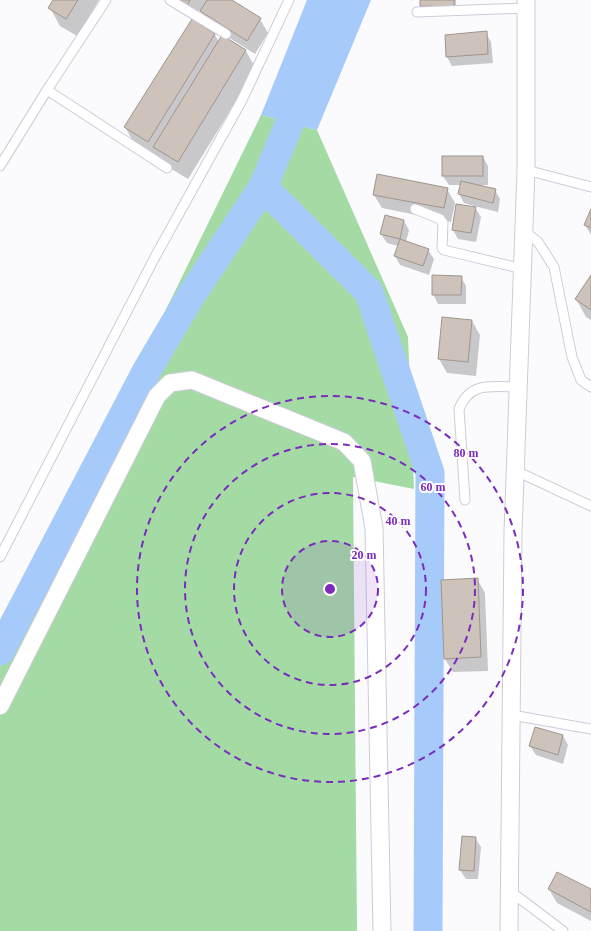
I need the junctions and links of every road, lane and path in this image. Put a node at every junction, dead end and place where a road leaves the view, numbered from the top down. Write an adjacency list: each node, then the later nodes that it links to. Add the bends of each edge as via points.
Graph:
1 (106, 0): 7 (lane)
2 (170, 0): 6 (lane)
3 (289, 0): 20 (lane, via 242,100 155,257)
4 (526, 4): 5 (lane); 10 (street)
5 (417, 12)
6 (226, 34)
7 (47, 90): 8 (lane); 9 (lane)
8 (0, 166)
9 (167, 168)
10 (526, 170): 11 (lane); 13 (street)
11 (591, 187)
12 (415, 209): 14 (lane, via 443,223 444,250)
13 (523, 230): 14 (street); 16 (lane, via 538,242 554,267 572,357 581,380)
14 (523, 269): 15 (street)
15 (518, 387): 17 (street); 18 (lane, via 485,387 472,391 463,398 459,409)
16 (591, 387)
17 (514, 470): 19 (lane); 22 (street)
18 (466, 500)
19 (591, 506)
20 (0, 557)
21 (0, 706): 25 (street, via 157,396 170,383 192,380 344,442 362,461 374,528)
22 (512, 715): 23 (lane); 24 (street)
23 (591, 729)
24 (510, 891): 26 (street); 27 (lane)
25 (382, 931)
26 (510, 931)
27 (563, 931)

